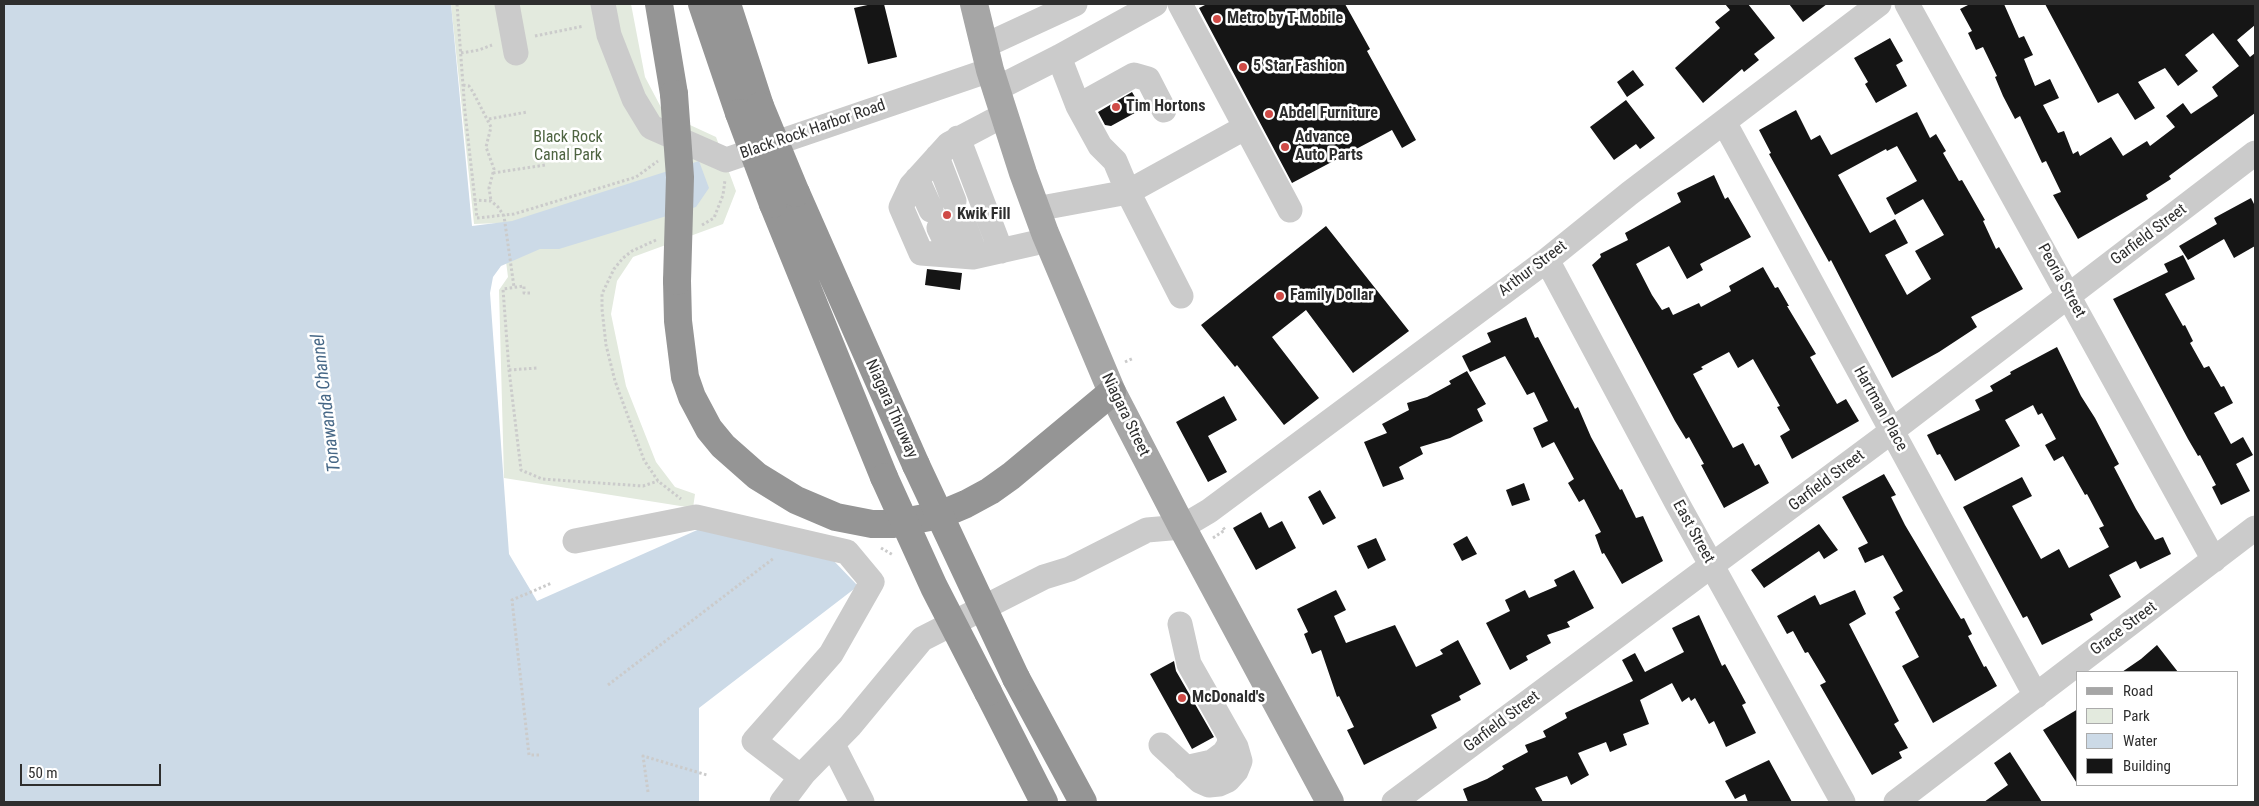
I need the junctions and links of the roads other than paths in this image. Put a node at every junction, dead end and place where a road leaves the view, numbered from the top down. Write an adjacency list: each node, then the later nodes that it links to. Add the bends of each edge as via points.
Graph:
1 (507, 4): 12 (street)
2 (602, 4): 14 (street, Black Rock Harbor Road, via 609,35 634,99 651,126 726,160)
3 (659, 4): 33 (highway, bridge, via 674,94 680,177 677,281 685,377 709,429 738,460 777,490 814,509 844,519 893,524 940,515 990,491)
4 (702, 4): 16 (highway, Niagara Thruway)
5 (728, 4): 16 (highway, Niagara Thruway)
6 (974, 4): 14 (main road, Niagara Street)
7 (1075, 4): 14 (street)
8 (1154, 4): 13 (street)
9 (1180, 4): 20 (street)
10 (1879, 4): 19 (street, Arthur Street)
11 (1907, 4): 31 (street, Peoria Street)
12 (505, 49)
13 (1059, 57): 14 (street); 15 (street)
14 (990, 68): 18 (main road, Niagara Street)
15 (1078, 106): 17 (street, via 1134,74 1148,79); 24 (street, via 1100,146 1115,161)
16 (749, 110): 25 (highway, Niagara Thruway, bridge)
17 (1164, 110)
18 (1004, 115): 21 (street); 26 (main road, Niagara Street)
19 (1724, 122): 30 (street, Arthur Street); 34 (street, Hartman Place)
20 (1246, 127): 24 (street); 27 (street)
21 (948, 146): 23 (street); 28 (street); 28 (street)
22 (2255, 153): 31 (street, Garfield Street)
23 (912, 185): 28 (street); 28 (street, via 901,207 921,252)
24 (1128, 192): 26 (street); 32 (street)
25 (785, 199): 47 (highway, Niagara Thruway, bridge, via 884,477 934,587); 48 (highway, Niagara Thruway, bridge, via 1016,678)
26 (1036, 209): 29 (main road, Niagara Street)
27 (1290, 210)
28 (956, 230): 29 (street, via 1035,243)
29 (1047, 238): 33 (main road, Niagara Street)
30 (1547, 260): 35 (street, Arthur Street, via 1209,511); 39 (street, East Street)
31 (2069, 295): 34 (street, Garfield Street); 38 (street, Peoria Street)
32 (1180, 296)
33 (1112, 392): 35 (main road, Niagara Street)
34 (1892, 431): 39 (street, Garfield Street); 41 (street, Hartman Place)
35 (1182, 527): 42 (street, via 1147,530 1070,569 1044,577 922,639); 49 (main road, Niagara Street)
36 (2255, 528): 38 (street, Grace Street)
37 (574, 542): 44 (street, via 696,517 847,552 872,582 831,654 754,741)
38 (2214, 560): 41 (street, Grace Street)
39 (1712, 566): 50 (street, Garfield Street); 51 (street, East Street)
40 (1180, 624): 43 (street, via 1189,664 1230,736 1240,761 1228,780 1209,784 1200,781)
41 (2036, 696): 52 (street, Grace Street)
42 (833, 745): 44 (street); 46 (street)
43 (1161, 745)
44 (801, 777): 45 (street)
45 (782, 802)
46 (862, 802)
47 (1044, 802)
48 (1083, 802)
49 (1330, 802)
50 (1394, 802)
51 (1843, 802)
52 (1896, 802)

